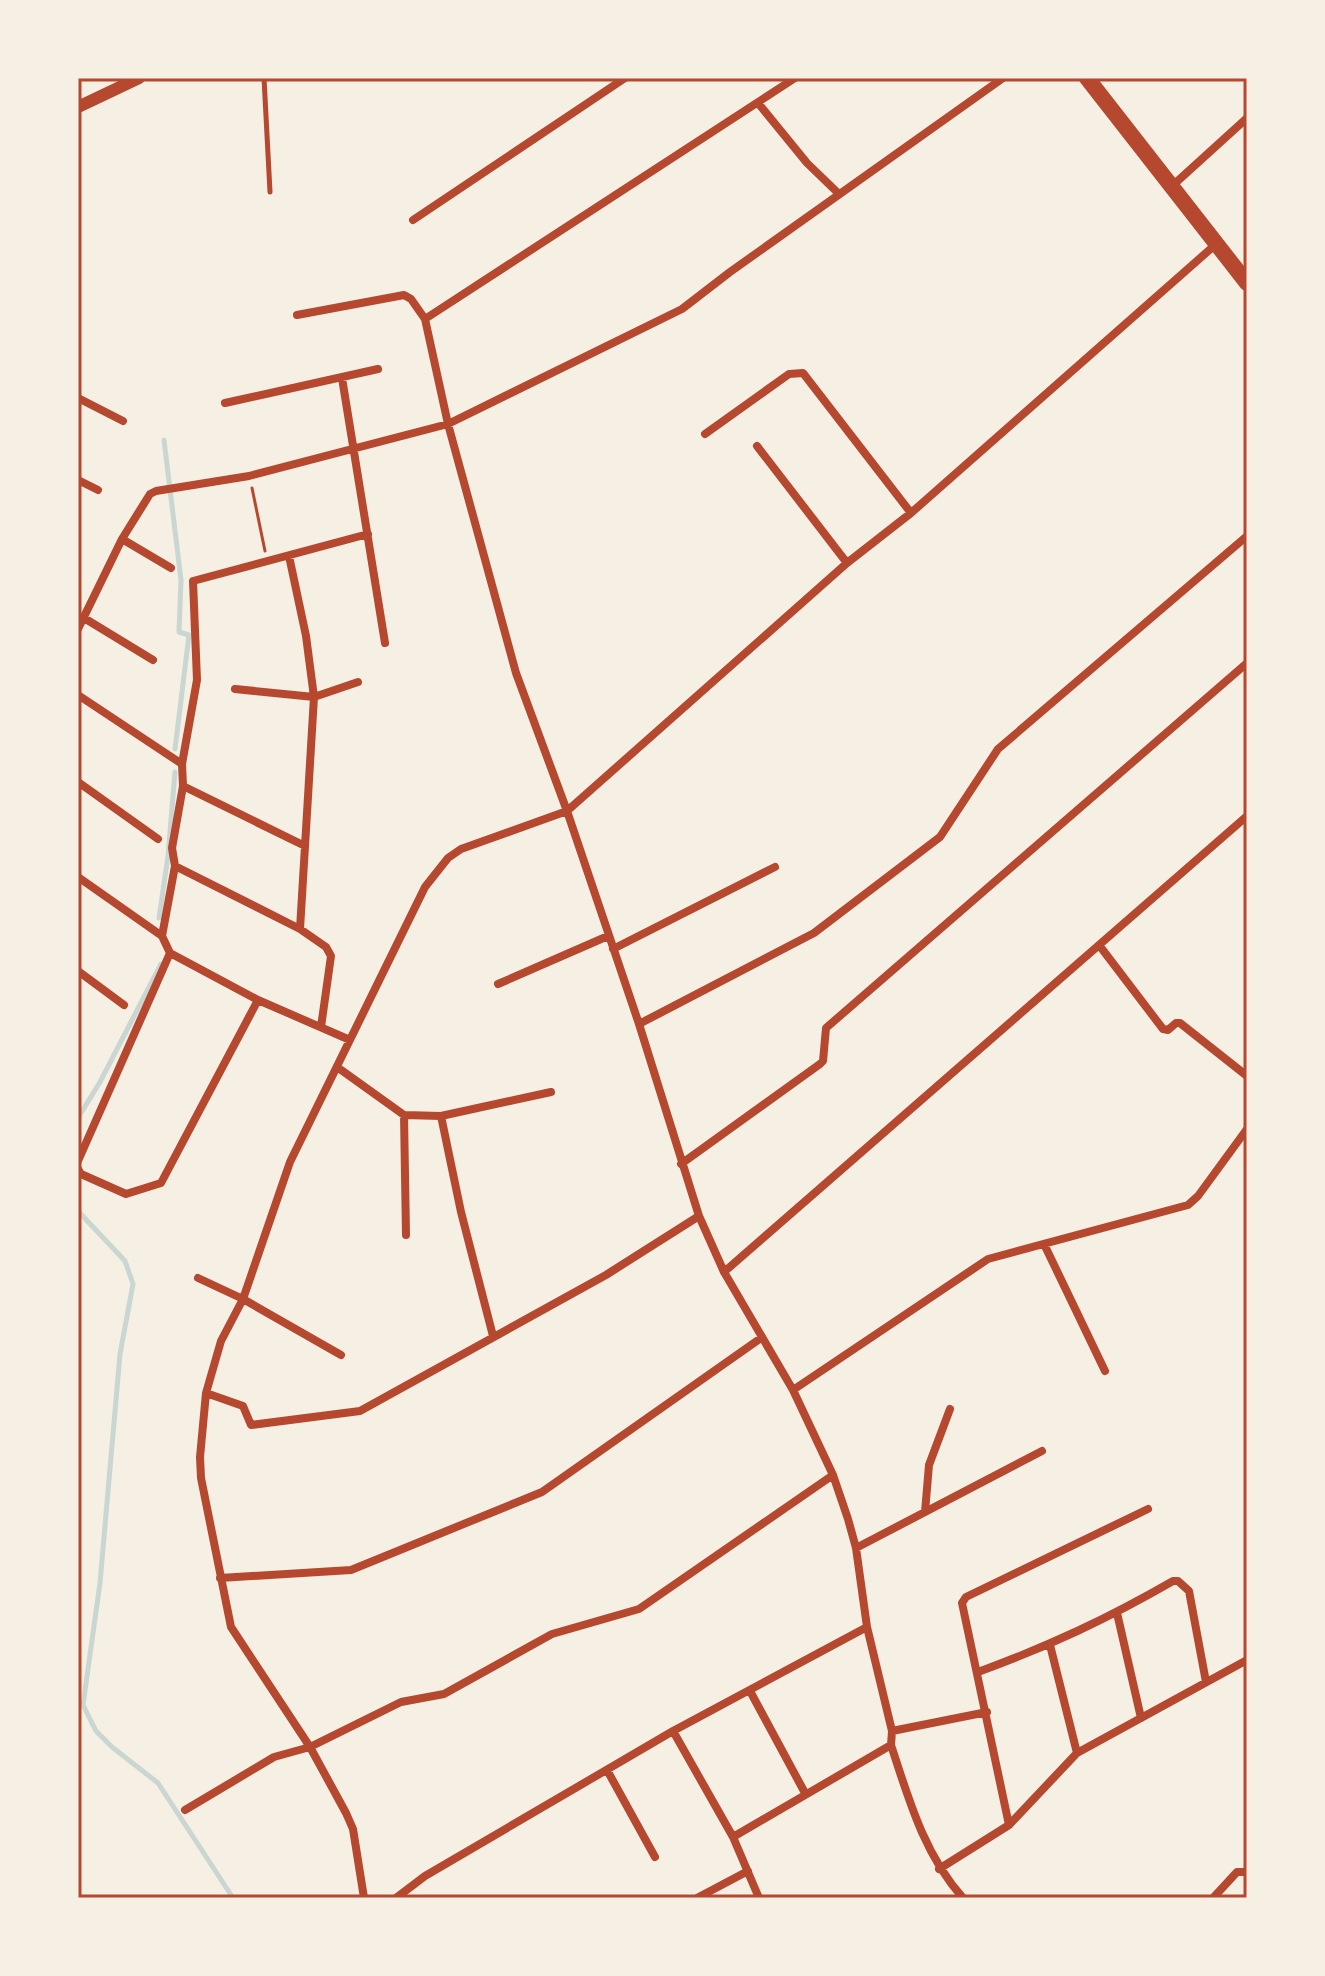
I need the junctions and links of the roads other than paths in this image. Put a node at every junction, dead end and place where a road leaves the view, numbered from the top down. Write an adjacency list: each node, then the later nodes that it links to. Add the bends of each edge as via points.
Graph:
1 (139, 78): 8 (street)
2 (264, 78): 11 (lane)
3 (625, 78): 13 (street)
4 (795, 78): 7 (street)
5 (1003, 78): 12 (street)
6 (1087, 78): 10 (main road)
7 (758, 103): 12 (street); 17 (street)
8 (78, 107)
9 (1247, 118): 10 (street)
10 (1170, 187): 14 (main road)
11 (270, 192)
12 (839, 194): 23 (street, via 682,309)
13 (413, 220)
14 (1215, 245): 15 (main road); 29 (street)
15 (1247, 283)
16 (297, 315): 17 (street, via 404,295)
17 (425, 319): 23 (street)
18 (378, 369): 19 (street)
19 (342, 378): 21 (street); 26 (street)
20 (78, 398): 22 (street)
21 (225, 403)
22 (123, 421)
23 (448, 424): 26 (street); 48 (street, via 516,673)
24 (705, 434): 29 (street, via 789,374 803,373)
25 (757, 446): 34 (street)
26 (353, 449): 30 (street); 32 (street, via 249,476 156,491)
27 (78, 480): 28 (street)
28 (98, 490)
29 (911, 513): 34 (street)
30 (368, 534): 33 (street); 38 (street)
31 (1247, 536): 65 (street, via 998,749 940,837 814,933)
32 (122, 539): 35 (street); 36 (street)
33 (289, 556): 44 (street); 45 (street, via 193,581 197,680)
34 (847, 563): 48 (street)
35 (171, 568)
36 (84, 618): 37 (street); 39 (street)
37 (78, 629)
38 (385, 643)
39 (153, 660)
40 (1247, 663): 75 (street, via 826,1028 822,1063)
41 (358, 682): 44 (street)
42 (235, 689): 44 (street)
43 (78, 695): 45 (street)
44 (314, 697): 51 (street)
45 (182, 764): 47 (street)
46 (78, 782): 50 (street)
47 (183, 786): 51 (street); 52 (street, via 172,848)
48 (567, 811): 57 (street); 67 (street, via 472,844 448,858 425,887)
49 (1247, 816): 58 (street)
50 (158, 839)
51 (305, 846): 55 (street)
52 (175, 866): 55 (street); 56 (street)
53 (775, 867): 59 (street)
54 (78, 877): 56 (street)
55 (300, 929): 66 (street, via 331,956)
56 (162, 936): 60 (street)
57 (608, 936): 59 (street); 62 (street)
58 (1099, 945): 69 (street, via 1163,1029 1180,1023); 80 (street)
59 (613, 949): 65 (street)
60 (170, 953): 63 (street); 74 (street)
61 (78, 971): 64 (street)
62 (498, 984)
63 (258, 1000): 66 (street); 76 (street, via 161,1183 126,1194)
64 (124, 1005)
65 (639, 1024): 75 (street)
66 (321, 1027): 67 (street)
67 (350, 1040): 68 (street)
68 (337, 1067): 71 (street); 82 (street, via 286,1171)
69 (1247, 1076)
70 (551, 1092): 72 (street)
71 (404, 1115): 72 (street); 78 (street)
72 (441, 1116): 83 (street)
73 (1247, 1129): 79 (street, via 1188,1205)
74 (78, 1161)
75 (681, 1164): 77 (street)
76 (78, 1169)
77 (699, 1216): 80 (street); 83 (street, via 606,1275)
78 (406, 1235)
79 (1044, 1244): 86 (street); 87 (street, via 981,1263)
80 (724, 1272): 84 (street)
81 (198, 1278): 82 (street)
82 (243, 1299): 85 (street); 88 (street, via 221,1341)
83 (493, 1336): 88 (street, via 356,1412 251,1425 243,1406)
84 (761, 1338): 87 (street); 95 (street, via 542,1492 351,1570)
85 (341, 1355)
86 (1105, 1371)
87 (793, 1390): 91 (street)
88 (206, 1393): 95 (street, via 201,1478)
89 (950, 1409): 93 (street, via 929,1465)
90 (1042, 1451): 93 (street)
91 (833, 1475): 94 (street); 108 (street, via 634,1611 552,1634 444,1694 401,1702)
92 (1148, 1509): 100 (street, via 963,1600)
93 (925, 1512): 94 (street)
94 (856, 1548): 97 (street)
95 (220, 1578): 108 (street, via 234,1633)
96 (1117, 1613): 98 (street); 101 (street, via 1173,1581 1182,1583 1189,1591); 104 (street)
97 (867, 1627): 102 (street); 106 (street)
98 (1050, 1645): 100 (street); 109 (street)
99 (1247, 1661): 101 (street)
100 (978, 1672): 103 (street)
101 (1206, 1682): 104 (street)
102 (750, 1691): 105 (street); 111 (street)
103 (987, 1712): 106 (street); 113 (street)
104 (1141, 1718): 109 (street)
105 (673, 1731): 110 (street); 114 (street)
106 (892, 1731): 107 (street)
107 (891, 1745): 111 (street); 116 (street, via 918,1827)
108 (310, 1747): 112 (street, via 274,1757); 119 (street, via 353,1829)
109 (1077, 1753): 113 (street)
110 (607, 1770): 115 (street); 120 (street)
111 (805, 1793): 114 (street)
112 (185, 1810)
113 (1009, 1825): 116 (street)
114 (733, 1837): 117 (street)
115 (655, 1857)
116 (939, 1869): 123 (street)
117 (748, 1871): 121 (street); 122 (street)
118 (1247, 1872): 124 (street, via 1237,1872)
119 (364, 1898)
120 (396, 1898)
121 (697, 1898)
122 (759, 1898)
123 (963, 1898)
124 (1213, 1898)

